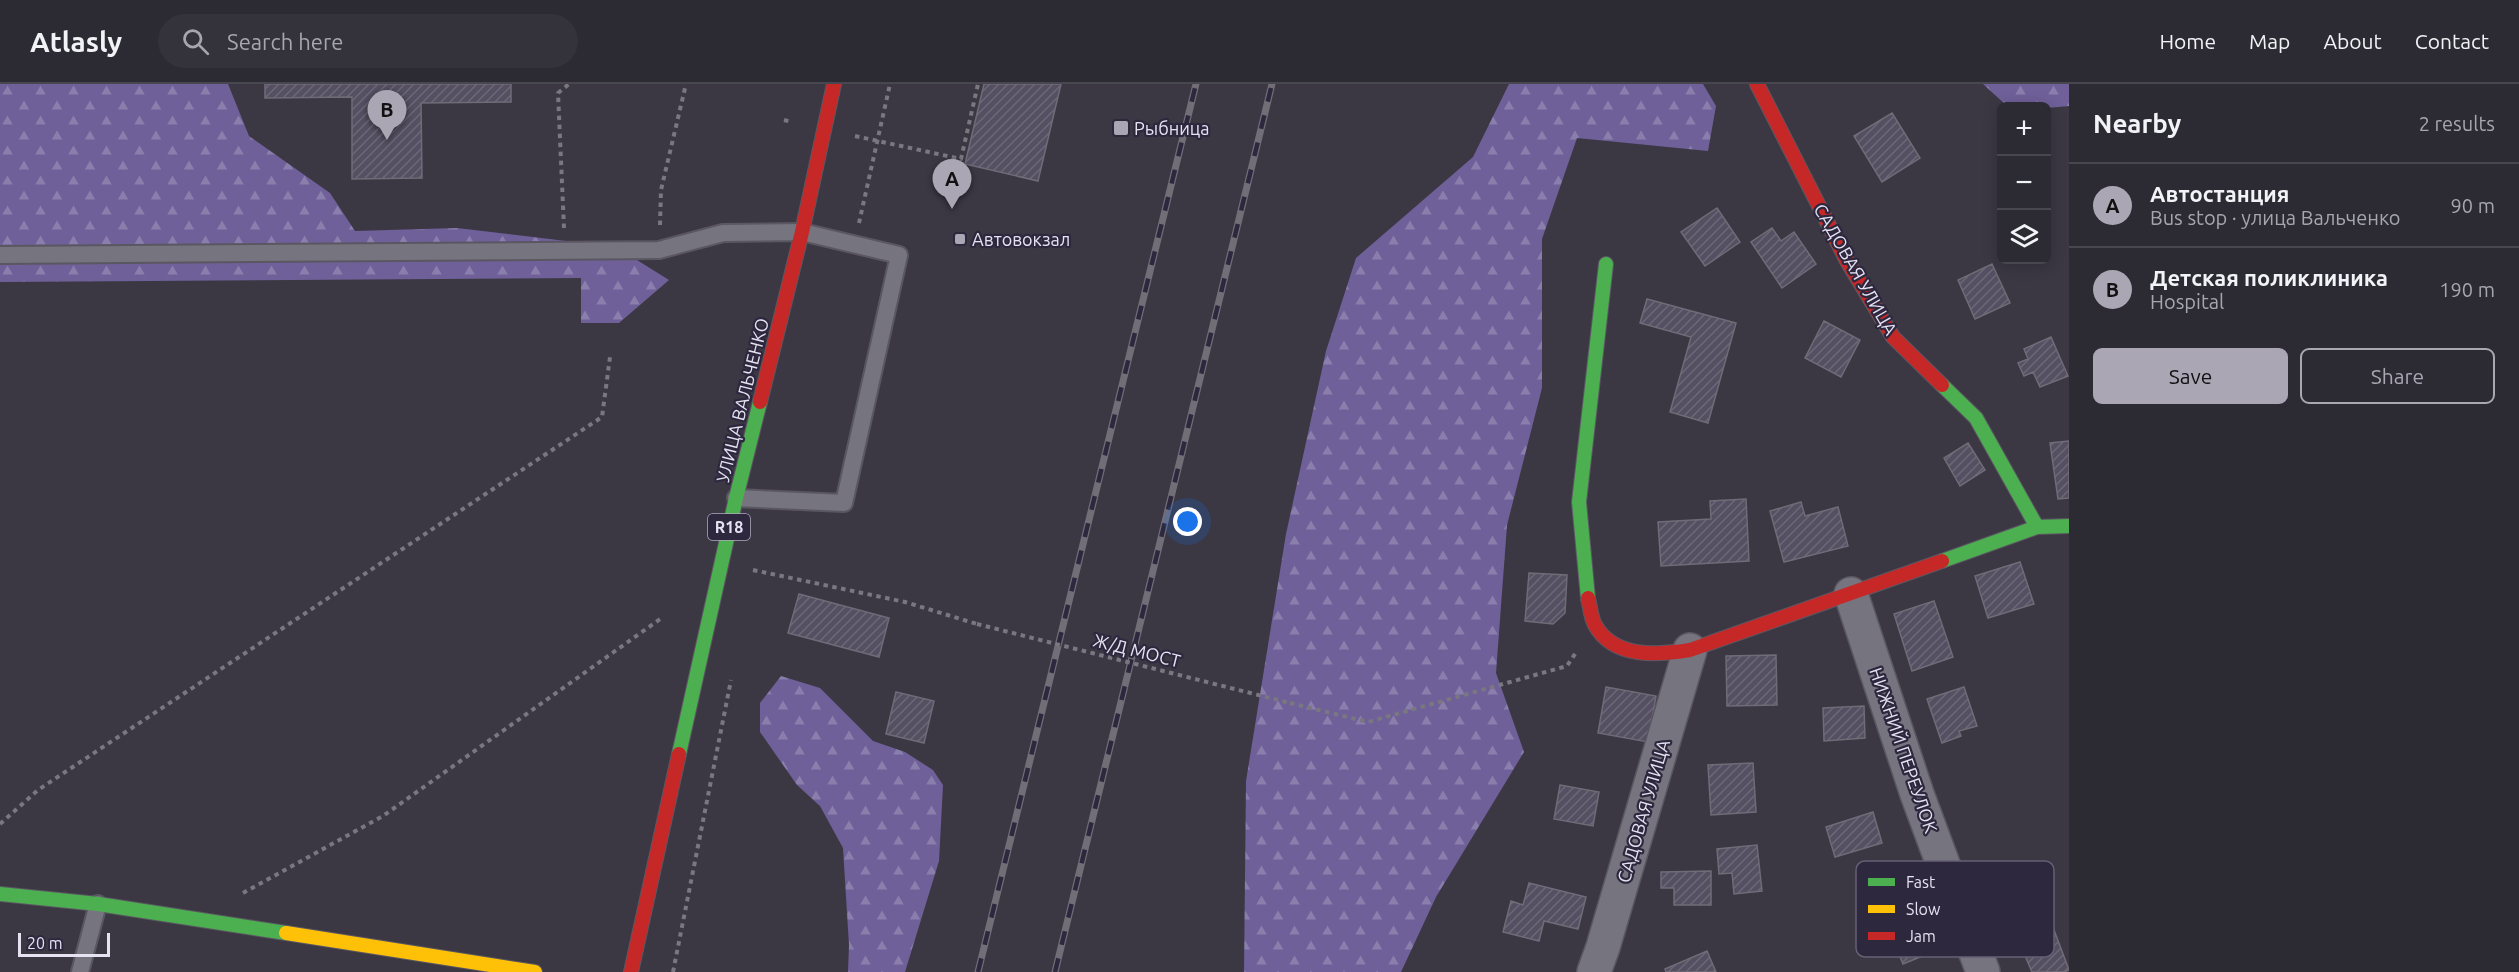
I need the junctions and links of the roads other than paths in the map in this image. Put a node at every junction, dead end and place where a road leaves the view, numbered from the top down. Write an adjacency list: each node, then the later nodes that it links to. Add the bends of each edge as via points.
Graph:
1 (834, 84): 3 (street, УЛИЦА ВАЛЬЧЕНКО / R18)
2 (1757, 84): 8 (street, САДОВАЯ УЛИЦА, via 1847,261 1893,337 1976,418)
3 (802, 232): 4 (lane, via 723,233 659,250); 6 (street, УЛИЦА ВАЛЬЧЕНКО / R18); 6 (lane, via 899,255 844,503)
4 (0, 255)
5 (1606, 264): 10 (street, via 1579,502 1588,596 1595,625 1611,644 1636,652)
6 (736, 498): 17 (street, УЛИЦА ВАЛЬЧЕНКО / R18)
7 (2069, 526): 8 (street)
8 (2037, 527): 9 (street)
9 (1851, 594): 10 (street); 11 (street, НИЖНИЙ ПЕРЕУЛОК)
10 (1690, 650): 18 (street, САДОВАЯ УЛИЦА)
11 (1942, 861)
12 (0, 894): 13 (street)
13 (98, 904): 15 (lane); 16 (street)
14 (1977, 957): 19 (street, НИЖНИЙ ПЕРЕУЛОК)
15 (80, 972)
16 (535, 972)
17 (631, 972)
18 (1594, 972)
19 (1983, 972)

